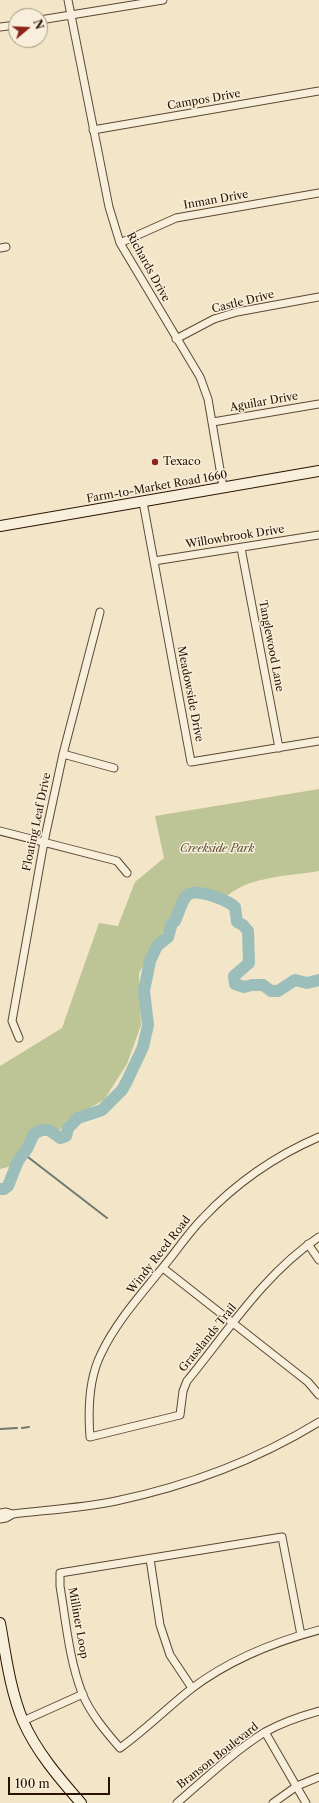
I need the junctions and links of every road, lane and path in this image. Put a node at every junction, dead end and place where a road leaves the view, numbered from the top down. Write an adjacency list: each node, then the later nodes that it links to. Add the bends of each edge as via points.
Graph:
1 (68, 0): 3 (street, Richards Drive)
2 (163, 0): 3 (street)
3 (70, 15): 4 (street); 6 (street, Richards Drive)
4 (48, 19)
5 (319, 91): 6 (street, Campos Drive)
6 (93, 130): 8 (street, Richards Drive, via 109,207)
7 (319, 193): 8 (street, Inman Drive, via 176,218)
8 (120, 243): 10 (street, Richards Drive)
9 (319, 297): 10 (street, Castle Drive, via 214,319)
10 (176, 339): 12 (street, Richards Drive, via 200,377)
11 (319, 404): 12 (street, Aguilar Drive)
12 (213, 422): 14 (street, Richards Drive)
13 (319, 471): 14 (main road, Farm-to-Market Road 1660)
14 (223, 487): 15 (main road, Farm-to-Market Road 1660)
15 (143, 502): 16 (main road, Farm-to-Market Road 1660); 19 (street, Meadowside Drive)
16 (0, 526)
17 (319, 535): 18 (street, Willowbrook Drive)
18 (241, 548): 19 (street, Willowbrook Drive); 22 (street, Tanglewood Lane)
19 (154, 561): 22 (street, Meadowside Drive, via 191,762)
20 (100, 612): 23 (street, Floating Leaf Drive)
21 (319, 741): 22 (street, Meadowside Drive)
22 (279, 748)
23 (63, 754): 24 (street); 26 (street, Floating Leaf Drive)
24 (114, 768)
25 (0, 831): 26 (street)
26 (44, 842): 27 (street, via 117,861); 28 (street, Floating Leaf Drive, via 12,1021)
27 (127, 873)
28 (19, 1038)
29 (319, 1137): 33 (street, Windy Reed Road, via 280,1156 230,1192 202,1219)
30 (319, 1237): 31 (street, Grasslands Trail)
31 (308, 1244): 32 (street); 34 (street, Grasslands Trail, via 267,1281)
32 (319, 1260)
33 (163, 1268): 34 (street); 37 (street, Windy Reed Road, via 115,1328 100,1355 92,1381)
34 (233, 1324): 35 (street, via 308,1382); 37 (street, Grasslands Trail, via 182,1391 180,1415)
35 (319, 1395)
36 (319, 1422): 39 (street, via 227,1468 156,1492 114,1501)
37 (90, 1437)
38 (0, 1513): 39 (street)
39 (13, 1514): 40 (street)
40 (0, 1519)
41 (150, 1559): 44 (street, Milliner Loop, via 282,1537); 45 (street, via 164,1640 170,1655); 46 (street, Milliner Loop, via 60,1573 72,1661)
42 (0, 1623): 48 (main road, via 13,1691)
43 (319, 1630): 44 (street, Milliner Loop)
44 (301, 1635): 45 (street, Milliner Loop, via 260,1649)
45 (192, 1688): 46 (street, Milliner Loop, via 120,1748 99,1722)
46 (83, 1694): 48 (street)
47 (319, 1711): 49 (street, Branson Boulevard)
48 (23, 1721): 52 (main road, via 43,1756)
49 (265, 1732): 51 (street); 53 (street, Branson Boulevard)
50 (319, 1777): 51 (street)
51 (297, 1786): 54 (street); 55 (street)
52 (81, 1803)
53 (177, 1803)
54 (273, 1803)
55 (306, 1803)

